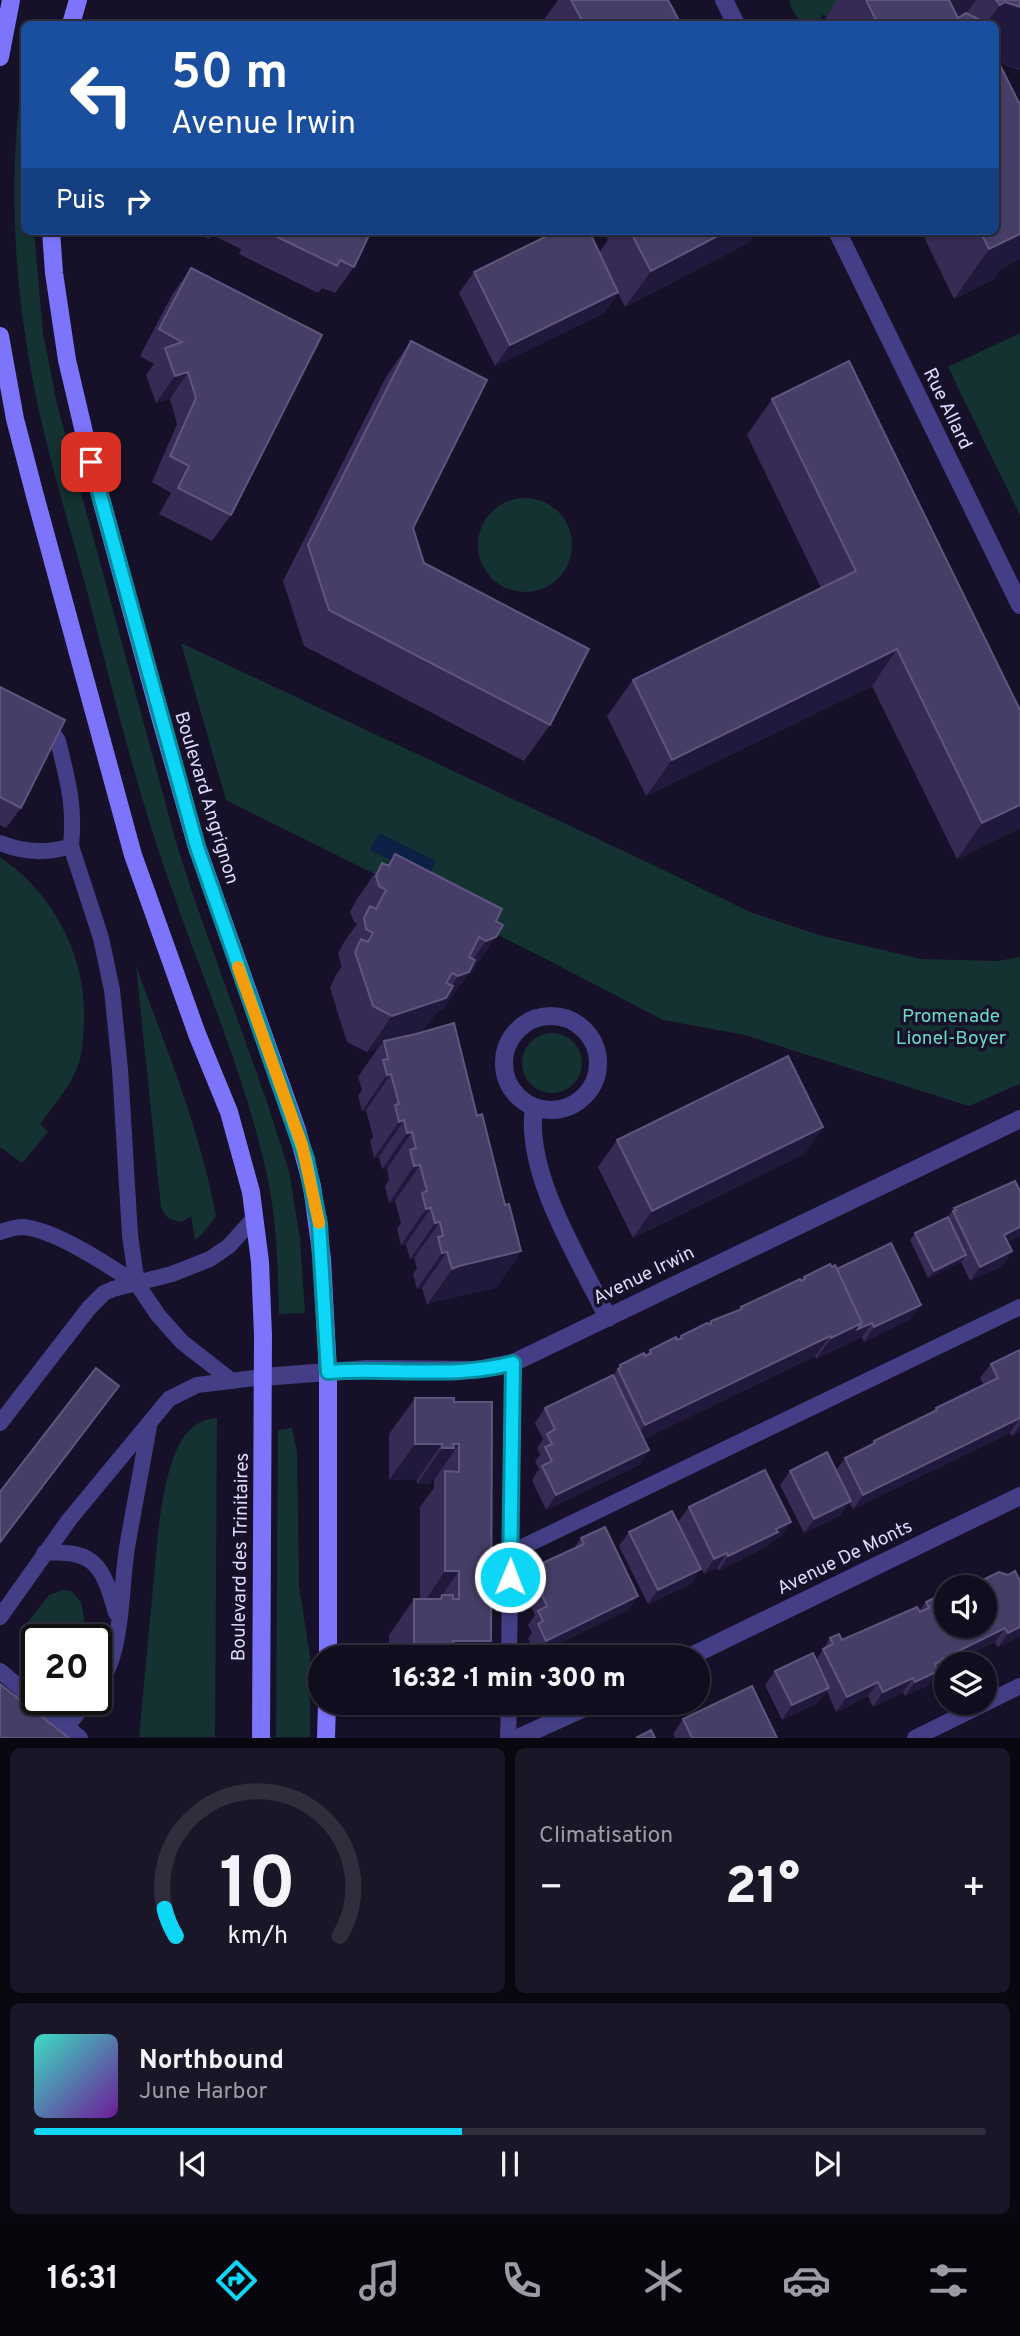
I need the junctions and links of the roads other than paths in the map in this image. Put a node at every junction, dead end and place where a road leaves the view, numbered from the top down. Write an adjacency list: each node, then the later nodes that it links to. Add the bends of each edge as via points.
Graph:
1 (10, 0): 6 (main road)
2 (78, 0): 4 (main road)
3 (724, 0): 5 (street)
4 (72, 21)
5 (734, 21)
6 (0, 57)
7 (51, 235): 22 (main road, Boulevard Angrignon, via 67,360 159,713 201,860 306,1159 319,1224)
8 (839, 235): 10 (street, Rue Allard)
9 (0, 336): 16 (main road, via 27,468 125,830 237,1135)
10 (1020, 605)
11 (22, 717): 13 (lane, via 53,733 58,741 73,802)
12 (0, 843): 13 (lane, via 24,852)
13 (71, 846): 18 (lane, via 101,938 112,990)
14 (534, 1107): 14 (street, via 562,1109 575,1104 595,1082 599,1068 595,1046 583,1027 571,1019 541,1016 528,1021 508,1043 504,1058 510,1086); 20 (street, via 532,1136 548,1194)
15 (1020, 1119): 20 (street, Avenue Irwin)
16 (255, 1217): 18 (lane, via 210,1259); 23 (main road)
17 (0, 1232): 18 (lane, via 21,1227 44,1233)
18 (137, 1284): 24 (lane, via 182,1342); 25 (lane, via 103,1293 95,1301)
19 (1020, 1307): 29 (lane)
20 (608, 1318): 21 (street, Avenue Irwin)
21 (513, 1363): 22 (street, Avenue Irwin, via 475,1370); 29 (lane)
22 (328, 1372): 23 (street, Avenue Irwin); 32 (main road)
23 (263, 1377): 24 (lane); 43 (main road, Boulevard des Trinitaires)
24 (232, 1381): 26 (lane, via 204,1383 179,1392)
25 (0, 1423)
26 (150, 1424): 28 (lane); 31 (lane)
27 (1020, 1496): 34 (street, Avenue De Monts)
28 (44, 1553): 30 (lane); 31 (lane, via 72,1553 98,1566)
29 (510, 1553): 33 (lane)
30 (0, 1617)
31 (118, 1622): 35 (lane)
32 (328, 1645)
33 (509, 1645)
34 (710, 1647)
35 (112, 1649)
36 (0, 1671): 42 (lane)
37 (1020, 1686): 47 (lane)
38 (81, 1715): 42 (lane)
39 (327, 1715): 44 (main road)
40 (509, 1715): 45 (lane)
41 (569, 1715): 46 (street)
42 (74, 1732)
43 (261, 1738)
44 (326, 1738)
45 (508, 1738)
46 (518, 1738)
47 (915, 1738)

